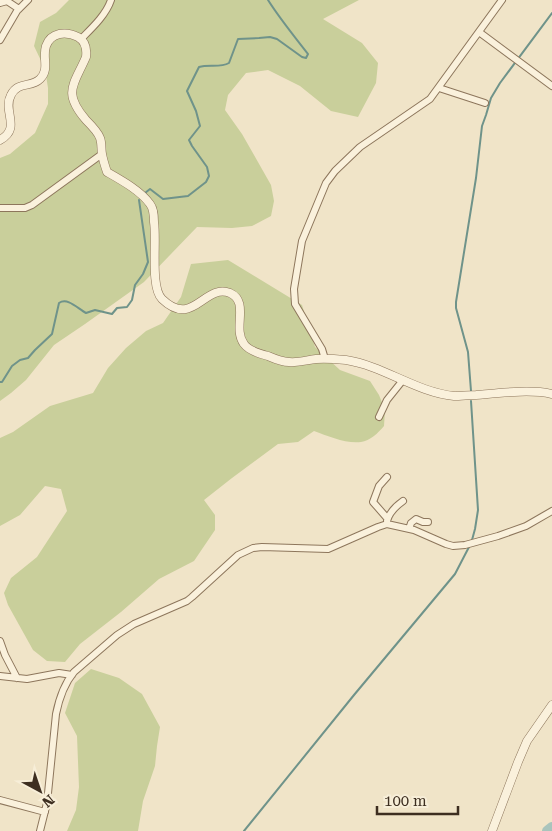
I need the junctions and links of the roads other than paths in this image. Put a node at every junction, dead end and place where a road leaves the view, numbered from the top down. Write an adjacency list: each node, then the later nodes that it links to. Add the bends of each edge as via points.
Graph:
1 (28, 0): 5 (street)
2 (111, 0): 7 (street, via 102,16)
3 (502, 0): 6 (street)
4 (0, 3): 5 (street, via 7,1)
5 (19, 9): 8 (street)
6 (479, 32): 9 (street); 10 (street)
7 (81, 39): 12 (street, via 61,33 50,40 45,48 46,68 42,77 37,82 18,87 11,95 8,102 12,123 7,135); 13 (street, via 86,57 74,81 72,97 100,138)
8 (0, 40)
9 (552, 86)
10 (440, 88): 11 (street); 15 (street, via 430,99 360,147 330,176 323,188 302,241 294,296)
11 (485, 103)
12 (0, 140)
13 (102, 154): 14 (street, via 32,205); 15 (street, via 107,172 138,193 153,209 155,282 160,298 177,309 186,309 212,294 229,293 241,304 239,329 245,345 251,350 289,362)
14 (0, 208)
15 (325, 359): 16 (street, via 362,364)
16 (403, 380): 17 (street, via 453,396); 18 (street, via 387,400)
17 (552, 394)
18 (379, 417)
19 (387, 478): 22 (street, via 373,502)
20 (403, 501): 22 (street)
21 (552, 511): 24 (street, via 526,526 465,545 446,544)
22 (387, 521): 24 (street); 26 (street, via 328,549 262,547 241,553 187,601 134,624)
23 (428, 522): 24 (street, via 416,519)
24 (409, 528)
25 (0, 642): 28 (street)
26 (72, 675): 28 (street); 31 (street, via 56,714)
27 (0, 676): 28 (street)
28 (17, 678)
29 (552, 705): 33 (street, via 527,741)
30 (0, 800): 31 (street)
31 (45, 812): 32 (street)
32 (40, 831)
33 (492, 831)

